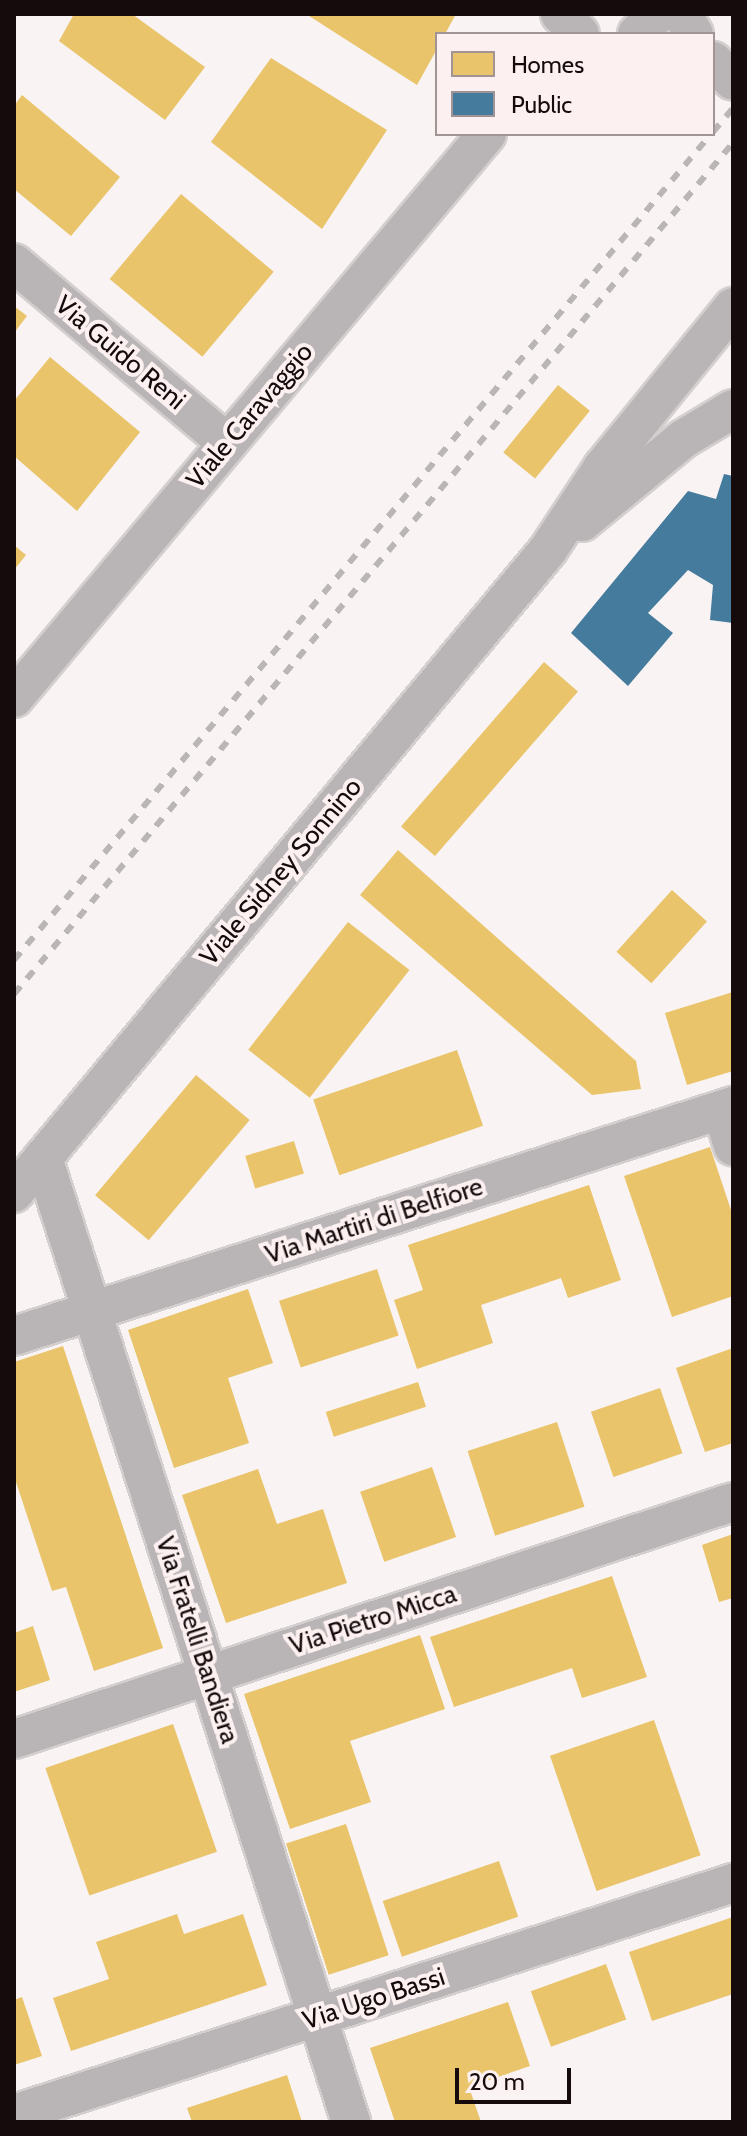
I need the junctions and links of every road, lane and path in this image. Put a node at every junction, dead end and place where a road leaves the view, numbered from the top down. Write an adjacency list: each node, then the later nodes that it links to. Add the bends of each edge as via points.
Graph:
1 (658, 14): 3 (street)
2 (682, 14): 4 (street)
3 (639, 32)
4 (693, 32)
5 (485, 136): 9 (street, Viale Caravaggio)
6 (14, 263): 9 (street, Via Guido Reni)
7 (733, 307): 10 (street, Viale Sidney Sonnino, via 603,467)
8 (733, 409): 10 (street, Viale Sidney Sonnino, via 683,439)
9 (227, 443): 11 (street, Viale Caravaggio)
10 (548, 550): 14 (street, Viale Sidney Sonnino)
11 (14, 698)
12 (728, 1108): 13 (street); 16 (street, Via Martiri di Belfiore)
13 (733, 1146)
14 (43, 1158): 15 (street, Viale Sidney Sonnino); 16 (street, Via Fratelli Bandiera)
15 (14, 1193)
16 (92, 1312): 17 (street, Via Martiri di Belfiore); 19 (street, Via Fratelli Bandiera)
17 (14, 1336)
18 (733, 1502): 19 (street, Via Pietro Micca)
19 (208, 1674): 20 (street, Via Pietro Micca); 22 (street, Via Fratelli Bandiera)
20 (14, 1739)
21 (733, 1883): 22 (street, Via Ugo Bassi)
22 (318, 2017): 23 (street, Via Ugo Bassi); 24 (street, Via Fratelli Bandiera)
23 (14, 2114)
24 (351, 2122)

